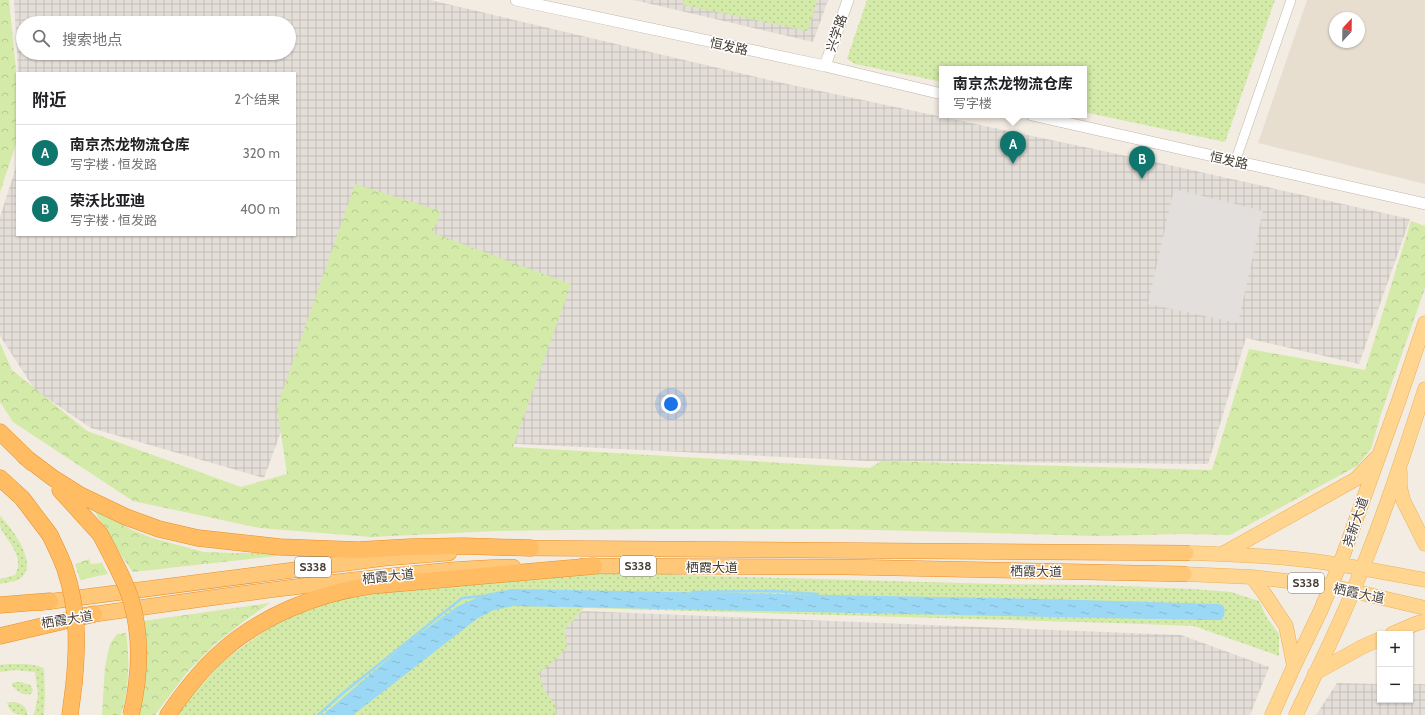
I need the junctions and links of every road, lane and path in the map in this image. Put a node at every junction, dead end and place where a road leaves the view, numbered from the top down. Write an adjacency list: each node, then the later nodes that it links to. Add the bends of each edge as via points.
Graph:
1 (516, 0): 4 (street, 恒发路)
2 (848, 0): 4 (street, 兴学路)
3 (1291, 0): 7 (street)
4 (825, 66): 5 (street, 恒发路)
5 (939, 93)
6 (1045, 118): 7 (street, 恒发路)
7 (1235, 162): 8 (street, 恒发路)
8 (1425, 204)
9 (1425, 324): 13 (main road, 尧新大道)
10 (1425, 389): 14 (main road, 尧新大道)
11 (0, 432): 12 (highway)
12 (24, 456): 17 (highway, via 80,495 126,517 198,538 280,547 358,550 463,546); 41 (highway, bridge, via 61,490 100,534 131,599 139,652)
13 (1378, 456): 19 (main road, via 1356,479); 20 (main road, 尧新大道)
14 (1400, 464): 16 (main road, via 1403,500); 22 (main road, 尧新大道)
15 (0, 478): 40 (highway, bridge, via 22,498 50,535 64,568 76,613 78,639)
16 (1425, 544)
17 (531, 548): 18 (highway, 栖霞大道 / S338); 28 (highway, 栖霞大道 / S338, via 386,558)
18 (1186, 553): 19 (main road, 栖霞大道 / S338)
19 (1222, 554): 20 (main road, 栖霞大道 / S338, via 1295,558)
20 (1340, 564): 22 (main road, 栖霞大道 / S338); 26 (main road, 尧新大道)
21 (594, 566): 23 (highway, 栖霞大道 / S338, via 845,567); 32 (highway, 栖霞大道 / S338, via 436,570); 42 (highway, via 369,586 349,589 298,605 261,623 219,654 186,690)
22 (1362, 569): 25 (main road, 栖霞大道 / S338); 27 (main road, 尧新大道)
23 (1184, 574): 24 (main road, 栖霞大道 / S338)
24 (1252, 577): 26 (main road, 栖霞大道 / S338); 38 (main road, via 1286,626)
25 (1425, 580)
26 (1331, 586): 27 (main road, 栖霞大道 / S338); 38 (main road, 尧新大道)
27 (1353, 591): 30 (main road, 栖霞大道 / S338); 39 (main road, 尧新大道)
28 (50, 601): 29 (highway); 31 (highway, 栖霞大道)
29 (0, 605)
30 (1425, 608)
31 (0, 610)
32 (94, 614): 34 (highway, 栖霞大道); 36 (highway)
33 (1425, 621): 35 (main road)
34 (0, 630)
35 (1399, 631)
36 (0, 636)
37 (1377, 640): 39 (main road)
38 (1294, 666): 43 (main road, 尧新大道)
39 (1316, 673): 44 (main road, 尧新大道)
40 (70, 715)
41 (131, 715)
42 (168, 715)
43 (1272, 715)
44 (1296, 715)

